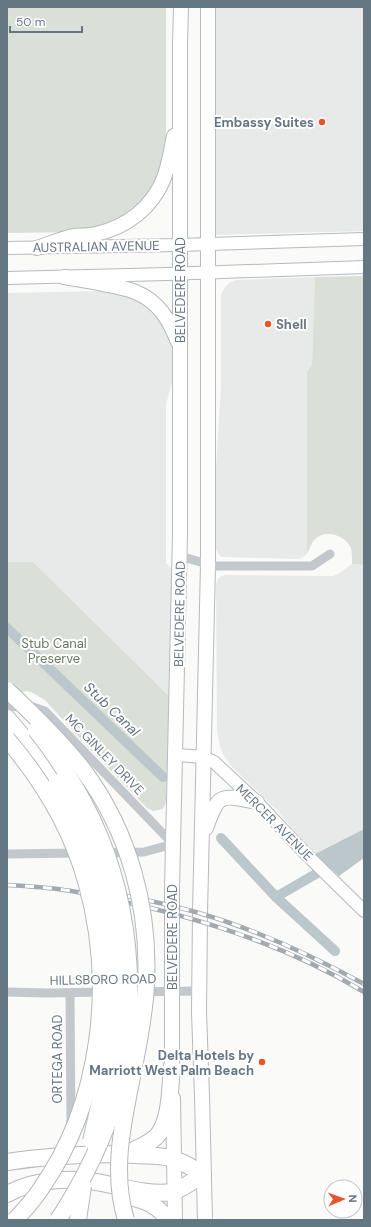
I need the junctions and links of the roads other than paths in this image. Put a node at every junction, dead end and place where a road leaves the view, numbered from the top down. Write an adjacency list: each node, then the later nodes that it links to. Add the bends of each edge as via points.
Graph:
1 (181, 7): 3 (main road, BELVEDERE ROAD)
2 (208, 7): 5 (main road)
3 (180, 112): 6 (main road, BELVEDERE ROAD); 8 (main road, via 164,177 146,207 133,218 110,230 74,236)
4 (364, 240): 5 (main road, AUSTRALIAN AVENUE)
5 (208, 244): 6 (main road, AUSTRALIAN AVENUE); 10 (main road)
6 (180, 245): 8 (main road, AUSTRALIAN AVENUE); 11 (main road, BELVEDERE ROAD)
7 (7, 248): 8 (main road, AUSTRALIAN AVENUE)
8 (36, 248)
9 (364, 267): 10 (main road)
10 (208, 273): 11 (main road); 17 (main road)
11 (180, 274): 12 (main road); 14 (main road, BELVEDERE ROAD)
12 (64, 276): 13 (main road); 14 (main road, via 126,288 144,296 163,313)
13 (7, 278)
14 (180, 348): 16 (main road, BELVEDERE ROAD)
15 (330, 554): 17 (street, via 312,566)
16 (180, 556): 17 (street); 23 (main road, BELVEDERE ROAD)
17 (208, 564): 24 (main road)
18 (7, 690): 46 (highway, bridge, via 54,736 96,789 124,843 138,889 146,940 146,985 142,1022 120,1144 120,1197)
19 (7, 698): 44 (highway, bridge, via 62,765 85,804 118,890 128,953 130,995 127,1037 114,1101 92,1158)
20 (7, 707): 27 (street, MC GINLEY DRIVE, via 30,706 45,711)
21 (7, 718): 45 (highway, bridge, via 47,767 81,827 100,877 111,931 115,989 112,1033 85,1170)
22 (7, 739): 43 (highway, bridge, via 48,795 78,857 86,880 95,923 101,987 95,1052 79,1114 52,1172)
23 (175, 755): 24 (main road); 27 (main road, BELVEDERE ROAD)
24 (204, 757): 25 (main road, MERCER AVENUE, via 214,762); 26 (main road)
25 (256, 802): 26 (main road, via 230,797 220,800 213,808); 29 (main road, MERCER AVENUE)
26 (202, 840): 31 (main road)
27 (173, 844): 28 (street, via 144,852); 30 (main road, BELVEDERE ROAD)
28 (7, 854)
29 (364, 911)
30 (172, 991): 31 (street, HILLSBORO ROAD); 33 (street, HILLSBORO ROAD); 34 (main road, BELVEDERE ROAD)
31 (199, 991): 39 (main road)
32 (7, 992): 33 (street, HILLSBORO ROAD)
33 (70, 993): 35 (street, ORTEGA ROAD)
34 (172, 1066): 36 (highway, via 167,1113 162,1129 155,1138 142,1147); 37 (main road, BELVEDERE ROAD)
35 (71, 1125)
36 (122, 1155): 37 (highway); 38 (highway, via 53,1157)
37 (174, 1159): 39 (highway); 41 (main road, BELVEDERE ROAD)
38 (7, 1162)
39 (204, 1174): 41 (highway); 49 (main road)
40 (66, 1180): 41 (highway, via 92,1181 130,1189); 42 (highway, via 36,1182); 47 (highway, via 146,1201 160,1209)
41 (174, 1191): 48 (main road, BELVEDERE ROAD)
42 (7, 1194)
43 (15, 1220)
44 (58, 1220)
45 (78, 1220)
46 (126, 1220)
47 (169, 1220)
48 (175, 1220)
49 (205, 1220)

